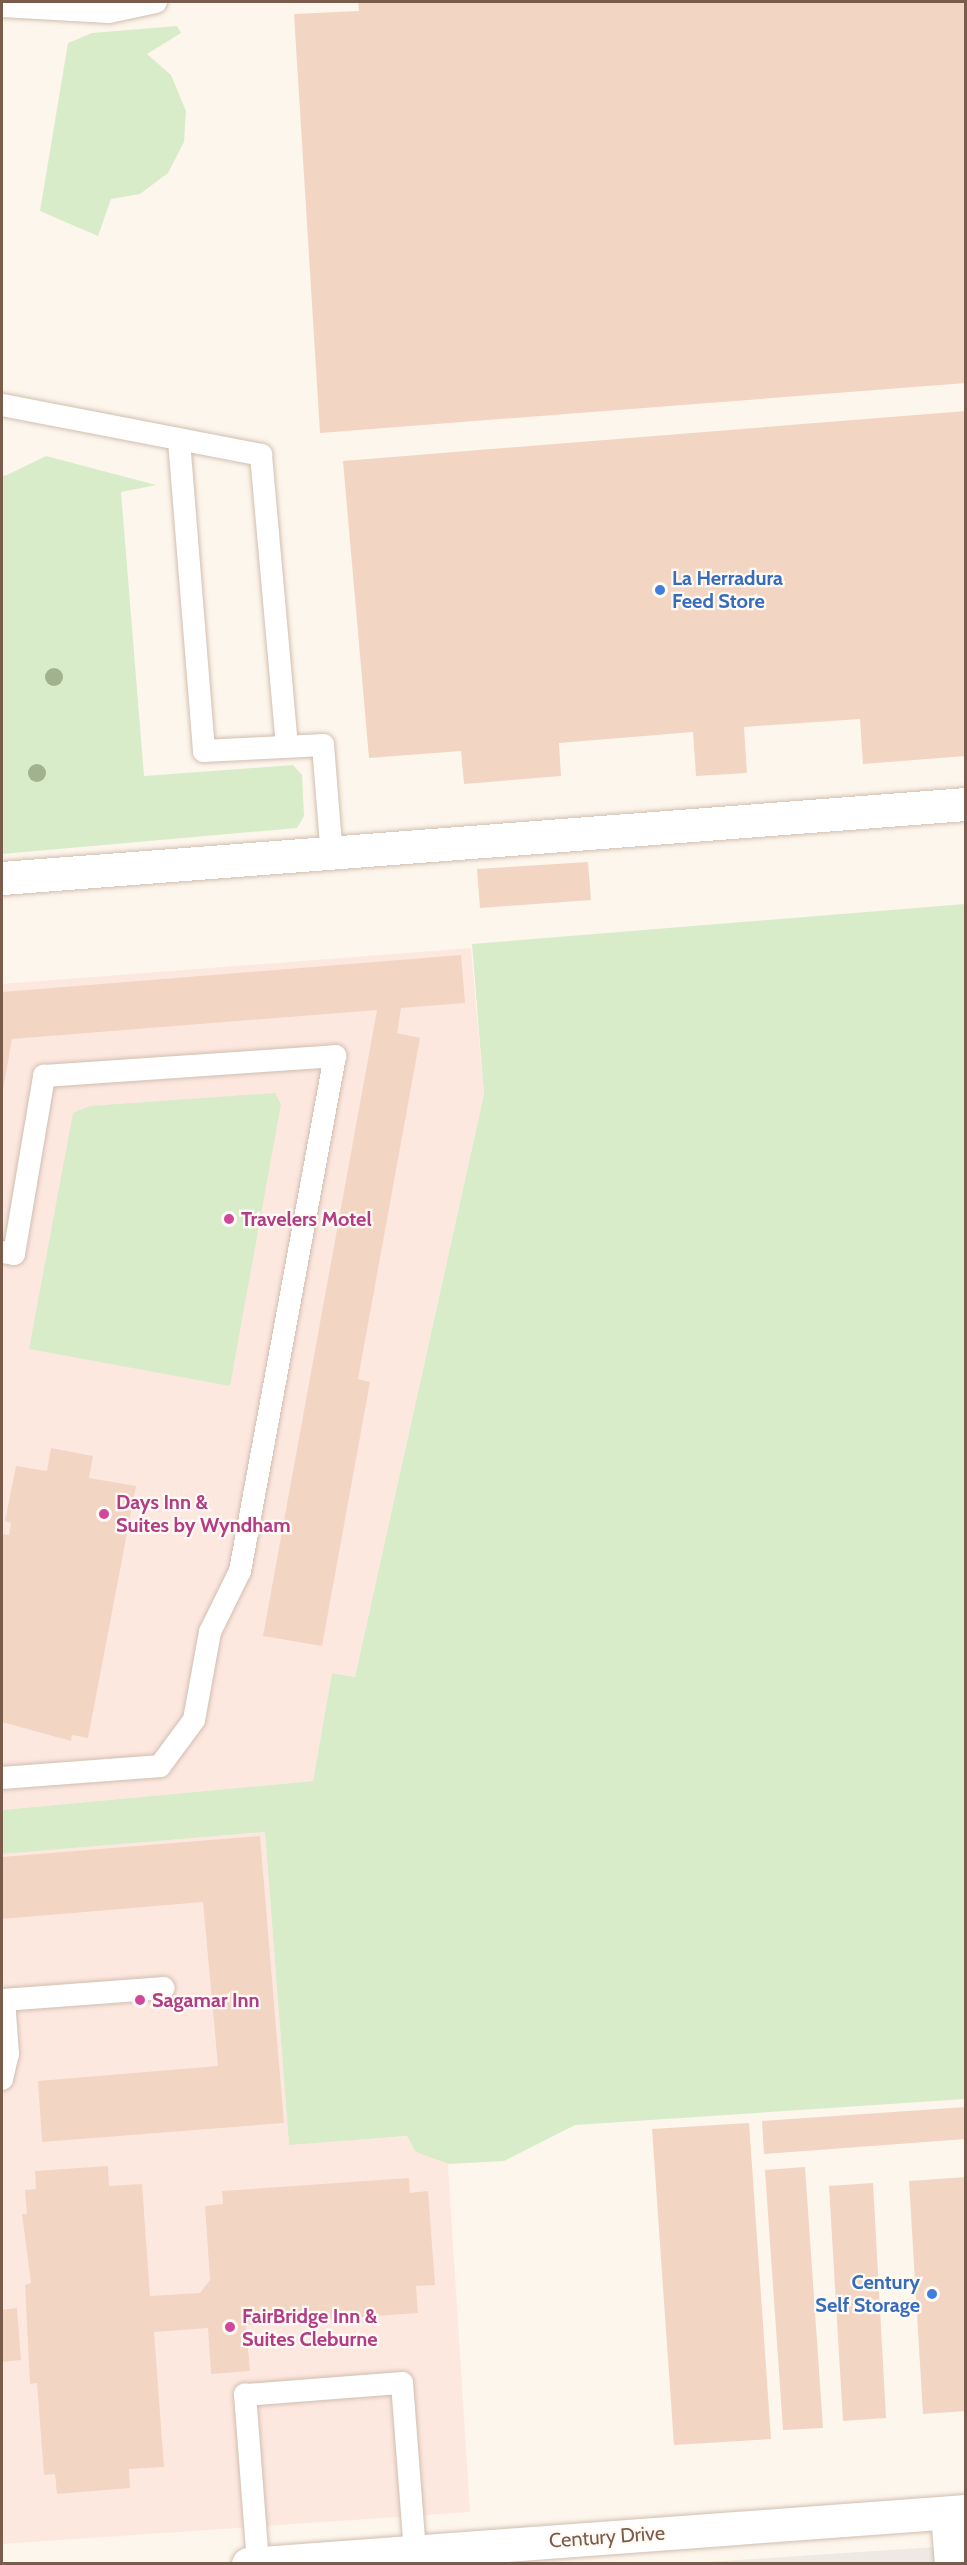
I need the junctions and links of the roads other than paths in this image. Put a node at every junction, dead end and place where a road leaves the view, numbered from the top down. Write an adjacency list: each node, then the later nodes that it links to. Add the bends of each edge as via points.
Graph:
1 (156, 2): 2 (lane, via 109,12)
2 (2, 6)
3 (2, 405): 4 (lane)
4 (179, 440): 5 (lane, via 261,455); 5 (lane, via 204,752)
5 (287, 746): 7 (lane, via 323,745)
6 (966, 804): 7 (street)
7 (332, 856): 8 (street)
8 (2, 878)
9 (2, 1252): 10 (lane, via 14,1254 44,1076 335,1056 240,1571 210,1632 194,1720 160,1766)
10 (2, 1778)
11 (165, 1988): 12 (lane, via 4,2000 8,2054)
12 (2, 2079)
13 (956, 2512): 14 (street, Century Drive); 17 (street)
14 (415, 2551): 15 (street, Century Drive); 15 (lane, via 402,2383 268,2393 245,2395)
15 (258, 2563): 16 (street, Century Drive)
16 (248, 2564)
17 (951, 2564)

